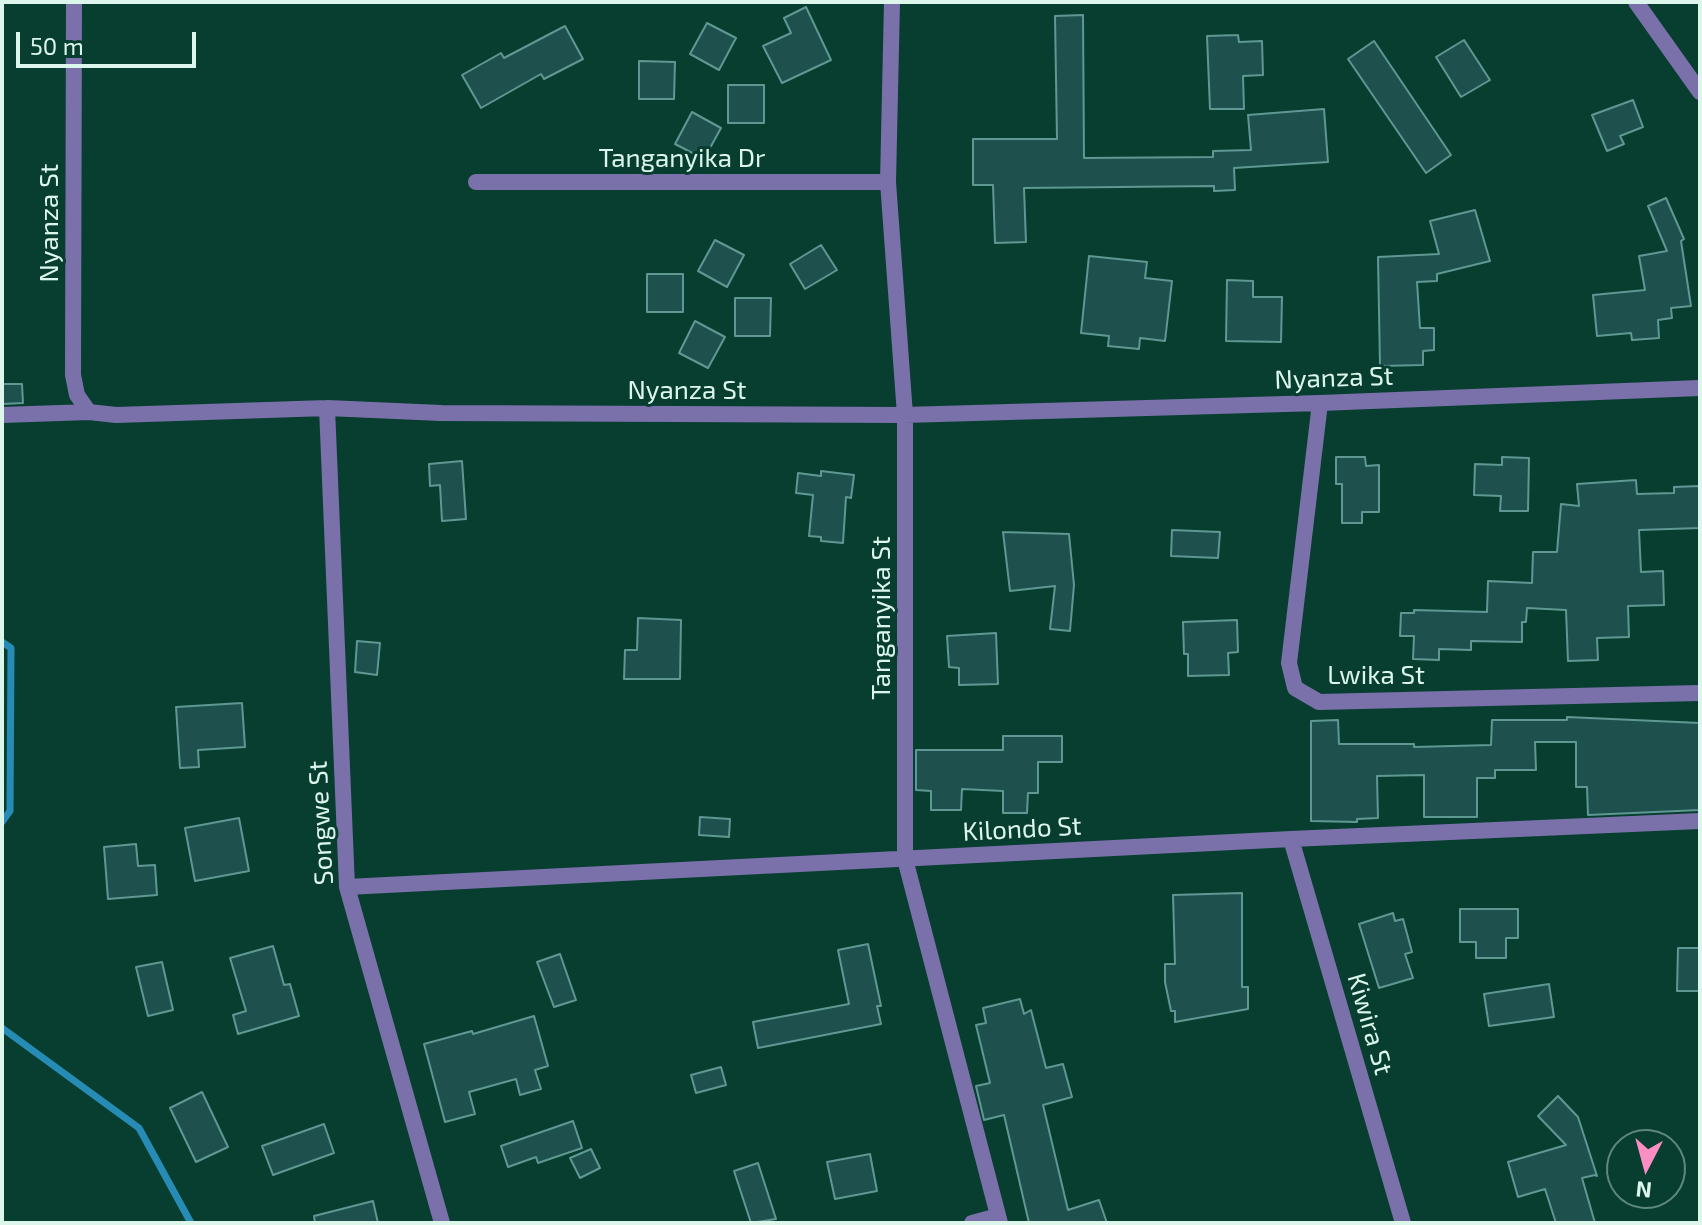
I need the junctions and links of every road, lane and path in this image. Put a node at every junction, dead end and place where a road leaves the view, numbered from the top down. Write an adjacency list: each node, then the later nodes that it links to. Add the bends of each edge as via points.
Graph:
1 (74, 2): 10 (street, Nyanza St, via 73,375 77,395)
2 (892, 2): 6 (street, Tanganyika St)
3 (1636, 2): 4 (street)
4 (1700, 92)
5 (476, 182): 6 (street, Tanganyika Dr)
6 (888, 182): 12 (street, Tanganyika St)
7 (1700, 388): 8 (street, Nyanza St)
8 (1320, 403): 12 (street, Nyanza St); 13 (street, Lwika St, via 1289,663 1295,688 1319,702)
9 (327, 408): 10 (street, Nyanza St); 12 (street, Nyanza St); 17 (street, Songwe St)
10 (89, 412): 11 (street)
11 (2, 415)
12 (905, 415): 16 (street, Tanganyika St)
13 (1700, 693)
14 (1700, 821): 15 (street, Kilondo St)
15 (1291, 839): 16 (street, Kilondo St); 21 (street, Kiwira St)
16 (905, 859): 17 (street, Kilondo St); 18 (street, Tanganyika St)
17 (347, 887): 19 (street, Songwe St)
18 (999, 1220): 20 (street)
19 (442, 1223)
20 (972, 1223)
21 (1403, 1223)

